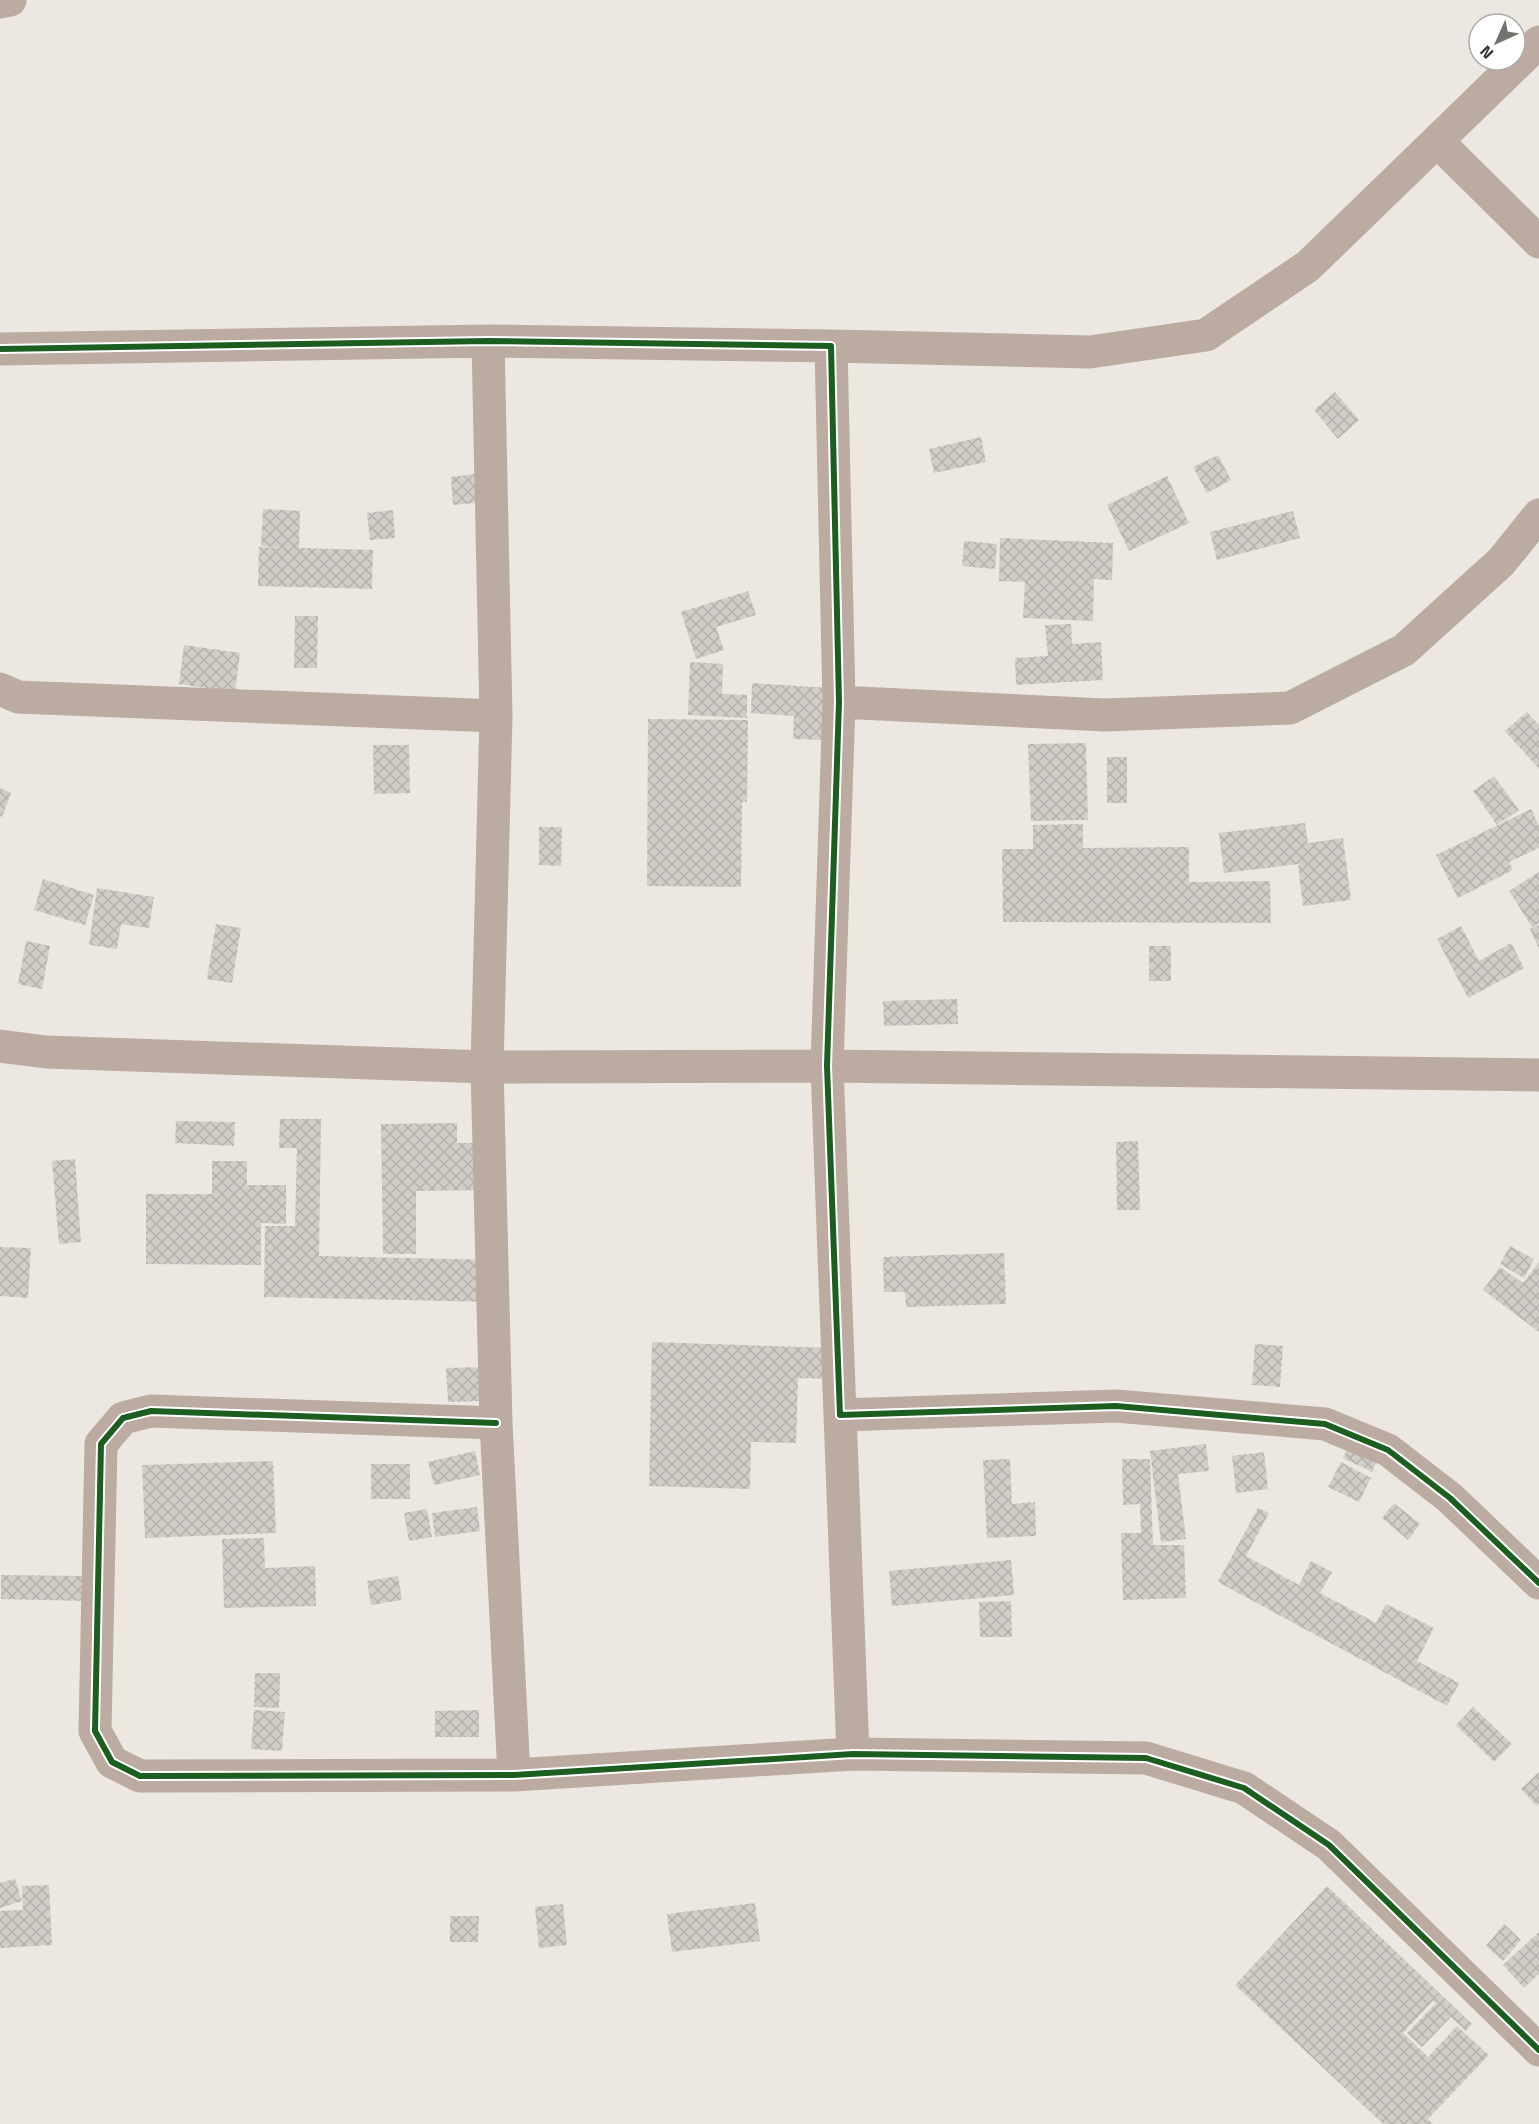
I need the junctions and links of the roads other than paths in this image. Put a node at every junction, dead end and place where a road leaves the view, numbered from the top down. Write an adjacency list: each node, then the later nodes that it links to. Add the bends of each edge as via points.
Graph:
1 (10, 0): 2 (street)
2 (0, 2)
3 (1539, 42): 4 (street)
4 (1437, 141): 5 (street); 7 (street, via 1308,266 1206,335 1090,352)
5 (1539, 242)
6 (488, 341): 7 (street); 8 (street); 12 (street)
7 (831, 346): 11 (street)
8 (0, 349)
9 (1539, 515): 11 (street, via 1501,562 1404,650 1290,708 1105,715)
10 (0, 689): 12 (street, via 18,697)
11 (840, 702): 14 (street)
12 (496, 716): 15 (street)
13 (0, 1046): 15 (street, via 46,1052)
14 (827, 1066): 15 (street); 16 (street); 17 (street)
15 (487, 1067): 18 (street)
16 (1539, 1075)
17 (840, 1415): 19 (street, via 1116,1406 1325,1424 1388,1450 1450,1498); 20 (street)
18 (496, 1423): 21 (street); 21 (street, via 151,1411 123,1418 101,1444 94,1731 112,1762 140,1776)
19 (1539, 1583)
20 (853, 1754): 21 (street); 22 (street, via 1146,1758 1244,1788 1329,1845)
21 (514, 1775)
22 (1539, 2050)

